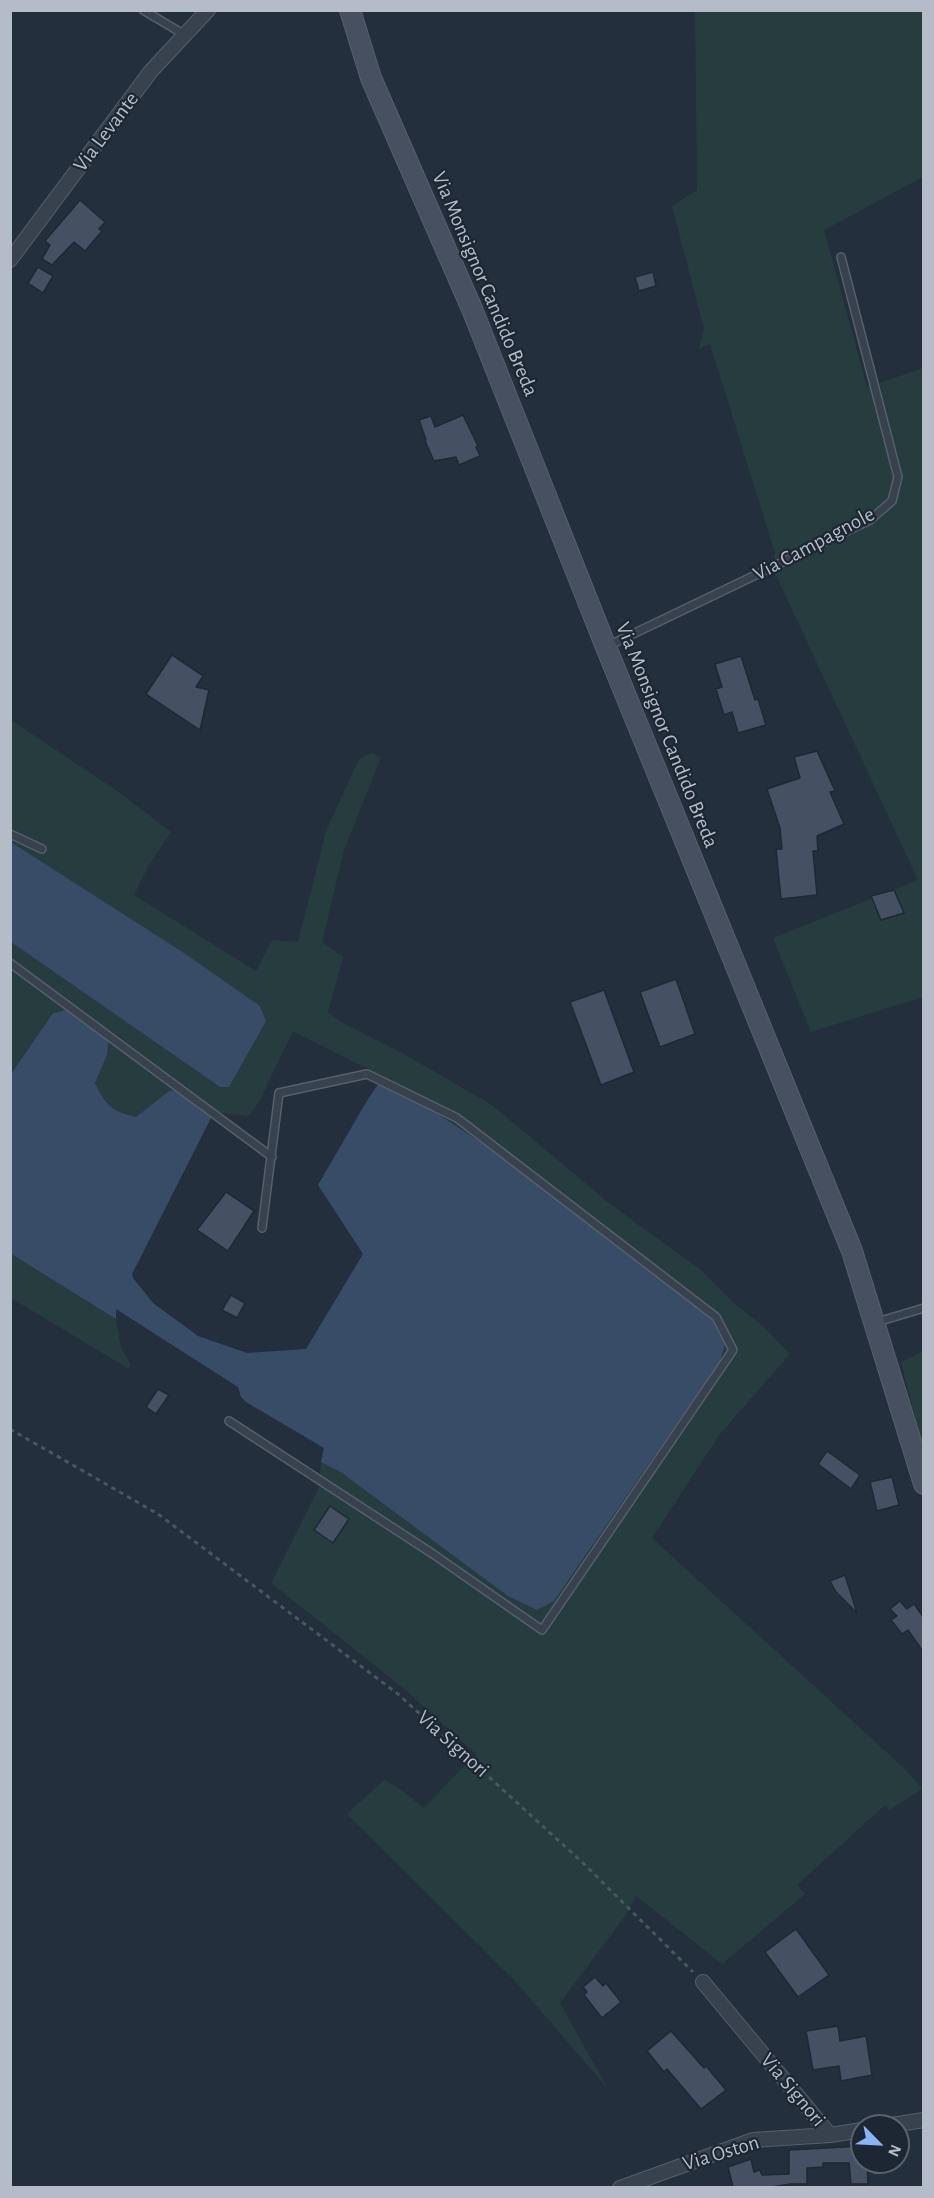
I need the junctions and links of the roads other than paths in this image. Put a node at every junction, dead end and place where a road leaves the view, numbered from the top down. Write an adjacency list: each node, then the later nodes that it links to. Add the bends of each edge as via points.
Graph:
1 (143, 10): 4 (lane)
2 (208, 10): 4 (street, Via Levante)
3 (350, 10): 7 (main road, Via Monsignor Candido Breda, via 371,78 472,309)
4 (185, 35): 6 (street, Via Levante, via 151,71)
5 (841, 257): 7 (lane, Via Campagnole, via 898,477 892,501 870,520)
6 (10, 260)
7 (606, 647): 14 (main road, Via Monsignor Candido Breda, via 852,1251)
8 (10, 834): 9 (lane)
9 (42, 849)
10 (10, 963): 11 (lane)
11 (272, 1156): 12 (lane); 15 (lane, via 279,1093 367,1074 457,1118 716,1317 733,1350 542,1630)
12 (262, 1228)
13 (924, 1308): 14 (lane)
14 (874, 1323): 16 (main road, Via Monsignor Candido Breda)
15 (230, 1421)
16 (924, 1484)
17 (703, 1982): 19 (street, Via Signori)
18 (850, 2132): 19 (street, Via Oston)
19 (830, 2135): 20 (street, Via Oston, via 753,2140)
20 (620, 2187)

